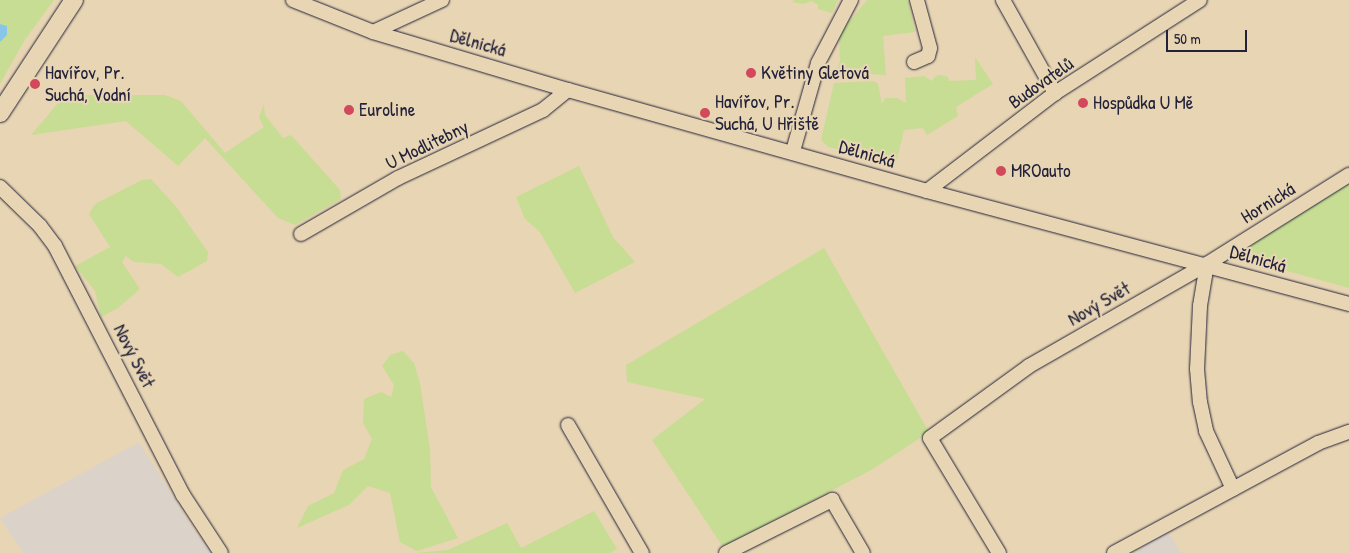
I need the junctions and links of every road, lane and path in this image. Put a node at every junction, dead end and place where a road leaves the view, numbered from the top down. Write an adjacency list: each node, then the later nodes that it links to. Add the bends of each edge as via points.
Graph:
1 (74, 0): 13 (main road)
2 (294, 0): 9 (street, Dělnická)
3 (442, 0): 9 (street)
4 (850, 0): 14 (street, via 818,63)
5 (917, 0): 10 (street, via 930,48 928,56)
6 (1003, 0): 12 (street)
7 (1200, 0): 8 (street, Budovatelů)
8 (1178, 6): 12 (street, Budovatelů)
9 (373, 32): 11 (street, Dělnická)
10 (914, 62)
11 (568, 90): 14 (street, Dělnická); 18 (street, U Modlitebny, via 543,110 398,178)
12 (1056, 93): 17 (street, Budovatelů)
13 (0, 114)
14 (792, 151): 17 (street, Dělnická)
15 (1349, 174): 19 (street, Hornická)
16 (0, 188): 25 (street, Nový Svět, via 40,226 55,246 184,495)
17 (927, 191): 19 (street, Dělnická)
18 (302, 234)
19 (1207, 264): 20 (street, Dělnická); 23 (street, via 1200,306 1197,369 1200,402 1206,431); 28 (street, Nový Svět, via 1029,366 930,438)
20 (1349, 304)
21 (568, 425): 26 (street)
22 (1349, 432): 23 (street, via 1318,444)
23 (1233, 489): 29 (street)
24 (731, 552): 27 (street, via 832,500)
25 (221, 553)
26 (642, 553)
27 (863, 553)
28 (999, 553)
29 (1116, 553)

